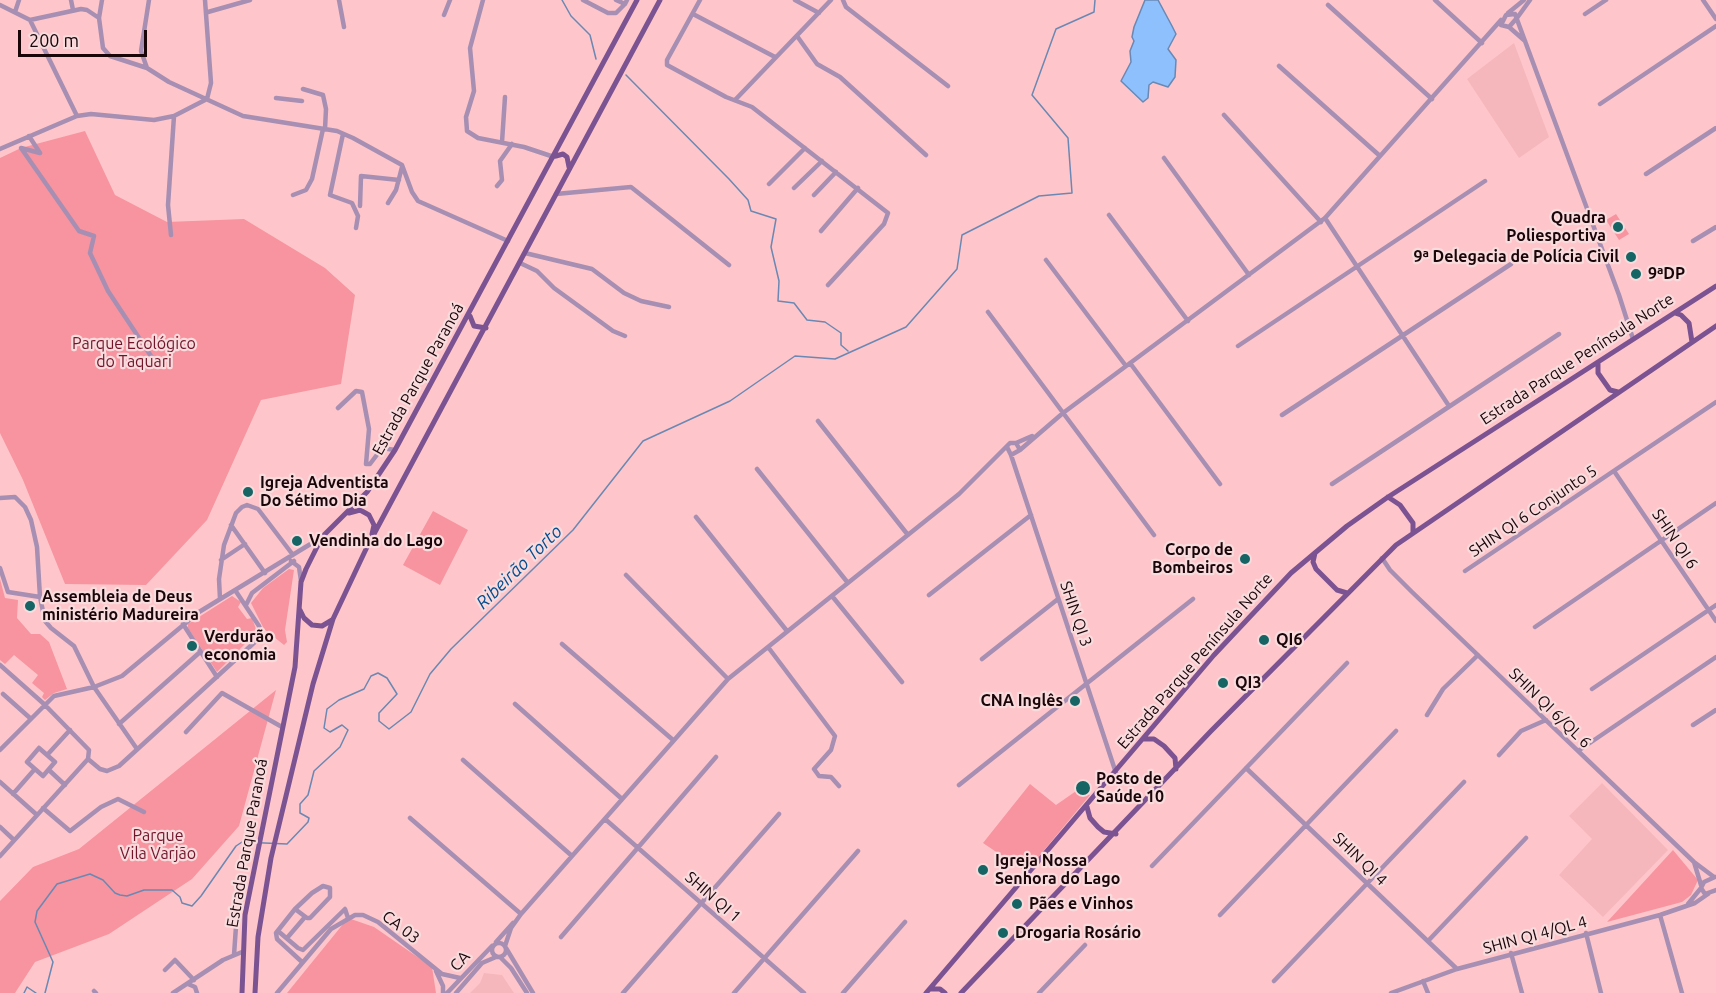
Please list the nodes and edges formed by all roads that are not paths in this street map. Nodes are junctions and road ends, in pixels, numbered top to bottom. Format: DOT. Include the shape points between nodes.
graph roads {
  1 [pos="19,0"];
  2 [pos="71,0"];
  3 [pos="102,0"];
  4 [pos="149,0"];
  5 [pos="205,0"];
  6 [pos="250,0"];
  7 [pos="339,0"];
  8 [pos="450,0"];
  9 [pos="483,0"];
  10 [pos="583,0"];
  11 [pos="616,0"];
  12 [pos="637,0"];
  13 [pos="660,0"];
  14 [pos="700,0"];
  15 [pos="795,0"];
  16 [pos="831,0"];
  17 [pos="843,0"];
  18 [pos="1435,0"];
  19 [pos="1524,0"];
  20 [pos="1530,0"];
  21 [pos="1606,0"];
  22 [pos="1703,0"];
  23 [pos="626,2"];
  24 [pos="0,5"];
  25 [pos="1328,5"];
  26 [pos="73,10"];
  27 [pos="15,12"];
  28 [pos="207,12"];
  29 [pos="819,13"];
  30 [pos="1508,13"];
  31 [pos="693,14"];
  32 [pos="1586,14"];
  33 [pos="444,15"];
  34 [pos="99,18"];
  35 [pos="1517,19"];
  36 [pos="1716,19"];
  37 [pos="30,20"];
  38 [pos="1502,20"];
  39 [pos="1716,26"];
  40 [pos="344,27"];
  41 [pos="1506,27"];
  42 [pos="797,36"];
  43 [pos="1486,38"];
  44 [pos="1525,40"];
  45 [pos="1482,43"];
  46 [pos="775,57"];
  47 [pos="1279,66"];
  48 [pos="147,68"];
  49 [pos="948,86"];
  50 [pos="303,89"];
  51 [pos="505,97"];
  52 [pos="276,98"];
  53 [pos="207,99"];
  54 [pos="1432,99"];
  55 [pos="735,100"];
  56 [pos="302,101"];
  57 [pos="1600,104"];
  58 [pos="1224,115"];
  59 [pos="77,116"];
  60 [pos="174,116"];
  61 [pos="1716,128"];
  62 [pos="324,129"];
  63 [pos="343,134"];
  64 [pos="29,136"];
  65 [pos="502,142"];
  66 [pos="512,144"];
  67 [pos="805,148"];
  68 [pos="0,149"];
  69 [pos="927,155"];
  70 [pos="1380,156"];
  71 [pos="554,157"];
  72 [pos="1164,158"];
  73 [pos="822,161"];
  74 [pos="402,165"];
  75 [pos="569,169"];
  76 [pos="836,172"];
  77 [pos="1646,174"];
  78 [pos="399,180"];
  79 [pos="1485,181"];
  80 [pos="769,184"];
  81 [pos="497,186"];
  82 [pos="794,188"];
  83 [pos="858,188"];
  84 [pos="556,194"];
  85 [pos="293,195"];
  86 [pos="814,195"];
  87 [pos="388,203"];
  88 [pos="360,206"];
  89 [pos="1109,215"];
  90 [pos="1323,220"];
  91 [pos="1716,227"];
  92 [pos="356,228"];
  93 [pos="821,231"];
  94 [pos="171,236"];
  95 [pos="508,241"];
  96 [pos="1693,242"];
  97 [pos="525,253"];
  98 [pos="1046,260"];
  99 [pos="520,263"];
  100 [pos="1511,264"];
  101 [pos="729,265"];
  102 [pos="1357,267"];
  103 [pos="1249,275"];
  104 [pos="828,285"];
  105 [pos="1716,286"];
  106 [pos="669,307"];
  107 [pos="988,312"];
  108 [pos="1674,313"];
  109 [pos="469,314"];
  110 [pos="1188,321"];
  111 [pos="1716,326"];
  112 [pos="486,328"];
  113 [pos="1558,334"];
  114 [pos="625,336"];
  115 [pos="1404,336"];
  116 [pos="1636,337"];
  117 [pos="1692,342"];
  118 [pos="1238,346"];
  119 [pos="151,356"];
  120 [pos="1598,363"];
  121 [pos="1128,365"];
  122 [pos="1618,392"];
  123 [pos="1716,402"];
  124 [pos="1449,406"];
  125 [pos="338,408"];
  126 [pos="1063,413"];
  127 [pos="1282,415"];
  128 [pos="818,421"];
  129 [pos="1037,434"];
  130 [pos="1016,443"];
  131 [pos="1007,447"];
  132 [pos="395,450"];
  133 [pos="1019,451"];
  134 [pos="1011,454"];
  135 [pos="997,459"];
  136 [pos="757,469"];
  137 [pos="1614,471"];
  138 [pos="1019,477"];
  139 [pos="1220,484"];
  140 [pos="1332,484"];
  141 [pos="1388,497"];
  142 [pos="0,498"];
  143 [pos="1716,503"];
  144 [pos="1030,515"];
  145 [pos="696,517"];
  146 [pos="341,518"];
  147 [pos="231,525"];
  148 [pos="1413,532"];
  149 [pos="909,535"];
  150 [pos="1154,535"];
  151 [pos="322,537"];
  152 [pos="1661,539"];
  153 [pos="245,544"];
  154 [pos="367,547"];
  155 [pos="1316,551"];
  156 [pos="293,555"];
  157 [pos="1382,558"];
  158 [pos="221,560"];
  159 [pos="285,560"];
  160 [pos="294,561"];
  161 [pos="1376,564"];
  162 [pos="0,568"];
  163 [pos="1390,570"];
  164 [pos="1465,571"];
  165 [pos="265,573"];
  166 [pos="627,574"];
  167 [pos="301,582"];
  168 [pos="848,583"];
  169 [pos="235,590"];
  170 [pos="1347,593"];
  171 [pos="929,595"];
  172 [pos="832,596"];
  173 [pos="40,597"];
  174 [pos="220,598"];
  175 [pos="1058,599"];
  176 [pos="1194,599"];
  177 [pos="246,605"];
  178 [pos="299,605"];
  179 [pos="1716,605"];
  180 [pos="1708,610"];
  181 [pos="333,619"];
  182 [pos="1716,621"];
  183 [pos="183,624"];
  184 [pos="1535,627"];
  185 [pos="787,631"];
  186 [pos="562,644"];
  187 [pos="768,647"];
  188 [pos="199,653"];
  189 [pos="1478,655"];
  190 [pos="1716,657"];
  191 [pos="982,659"];
  192 [pos="1347,663"];
  193 [pos="0,666"];
  194 [pos="217,677"];
  195 [pos="728,679"];
  196 [pos="902,682"];
  197 [pos="1087,684"];
  198 [pos="94,687"];
  199 [pos="1592,689"];
  200 [pos="3,694"];
  201 [pos="44,704"];
  202 [pos="514,704"];
  203 [pos="1716,710"];
  204 [pos="1427,715"];
  205 [pos="30,718"];
  206 [pos="1546,720"];
  207 [pos="119,724"];
  208 [pos="1693,725"];
  209 [pos="282,727"];
  210 [pos="70,730"];
  211 [pos="1396,731"];
  212 [pos="186,732"];
  213 [pos="1144,740"];
  214 [pos="673,741"];
  215 [pos="137,749"];
  216 [pos="0,750"];
  217 [pos="1578,751"];
  218 [pos="48,754"];
  219 [pos="1499,754"];
  220 [pos="716,757"];
  221 [pos="88,759"];
  222 [pos="1112,759"];
  223 [pos="463,760"];
  224 [pos="1123,765"];
  225 [pos="1246,768"];
  226 [pos="1176,769"];
  227 [pos="34,770"];
  228 [pos="50,771"];
  229 [pos="1116,773"];
  230 [pos="0,782"];
  231 [pos="1464,782"];
  232 [pos="960,784"];
  233 [pos="65,785"];
  234 [pos="839,786"];
  235 [pos="13,794"];
  236 [pos="622,799"];
  237 [pos="1087,807"];
  238 [pos="43,808"];
  239 [pos="144,812"];
  240 [pos="779,814"];
  241 [pos="37,815"];
  242 [pos="410,818"];
  243 [pos="605,819"];
  244 [pos="1307,824"];
  245 [pos="0,827"];
  246 [pos="1116,834"];
  247 [pos="1526,838"];
  248 [pos="14,840"];
  249 [pos="638,847"];
  250 [pos="858,851"];
  251 [pos="0,856"];
  252 [pos="572,856"];
  253 [pos="1694,862"];
  254 [pos="1152,866"];
  255 [pos="1715,877"];
  256 [pos="1367,883"];
  257 [pos="1701,887"];
  258 [pos="1716,890"];
  259 [pos="1708,894"];
  260 [pos="701,903"];
  261 [pos="1686,906"];
  262 [pos="295,909"];
  263 [pos="237,912"];
  264 [pos="521,914"];
  265 [pos="1220,915"];
  266 [pos="1660,915"];
  267 [pos="305,917"];
  268 [pos="348,918"];
  269 [pos="515,922"];
  270 [pos="905,922"];
  271 [pos="278,931"];
  272 [pos="1586,933"];
  273 [pos="561,937"];
  274 [pos="287,938"];
  275 [pos="1428,941"];
  276 [pos="494,944"];
  277 [pos="1085,945"];
  278 [pos="506,947"];
  279 [pos="242,952"];
  280 [pos="1511,953"];
  281 [pos="234,955"];
  282 [pos="498,957"];
  283 [pos="764,958"];
  284 [pos="302,962"];
  285 [pos="434,969"];
  286 [pos="1457,969"];
  287 [pos="165,970"];
  288 [pos="460,978"];
  289 [pos="194,980"];
  290 [pos="1274,981"];
  291 [pos="1423,981"];
  292 [pos="188,984"];
  293 [pos="928,991"];
  294 [pos="256,992"];
  295 [pos="173,993"];
  296 [pos="197,993"];
  297 [pos="242,993"];
  298 [pos="277,993"];
  299 [pos="445,993"];
  300 [pos="456,993"];
  301 [pos="527,993"];
  302 [pos="534,993"];
  303 [pos="623,993"];
  304 [pos="734,993"];
  305 [pos="804,993"];
  306 [pos="843,993"];
  307 [pos="945,993"];
  308 [pos="961,993"];
  309 [pos="1039,993"];
  310 [pos="1391,993"];
  311 [pos="1428,993"];
  312 [pos="1522,993"];
  313 [pos="1601,993"];
  314 [pos="1682,993"];
  1 -- 27 [label="street"];
  2 -- 26 [label="street"];
  3 -- 34 [label="street"];
  4 -- 48 [label="street" via="141,51"];
  5 -- 28 [label="street"];
  6 -- 28 [label="street"];
  7 -- 40 [label="street"];
  8 -- 33 [label="street"];
  9 -- 65 [label="street" via="470,48 474,91 466,128 478,138"];
  10 -- 23 [label="street" via="609,13 616,13"];
  11 -- 23 [label="street"];
  12 -- 71 [label="main road, Estrada Parque Paranoá"];
  13 -- 75 [label="main road, Estrada Parque Paranoá"];
  14 -- 31 [label="street"];
  15 -- 29 [label="street"];
  16 -- 29 [label="street"];
  17 -- 49 [label="street" via="846,7"];
  18 -- 45 [label="street"];
  19 -- 30 [label="street"];
  20 -- 35 [label="street"];
  21 -- 32 [label="street"];
  22 -- 36 [label="street"];
  24 -- 27 [label="street"];
  25 -- 54 [label="street"];
  26 -- 34 [label="street" via="84,9"];
  26 -- 37 [label="street"];
  27 -- 37 [label="street"];
  28 -- 53 [label="street" via="211,83"];
  29 -- 42 [label="street"];
  30 -- 35 [label="street" via="1513,12"];
  30 -- 38 [label="street"];
  31 -- 46 [label="street"];
  31 -- 55 [label="street" via="666,63"];
  34 -- 48 [label="street" via="106,53"];
  35 -- 41 [label="street"];
  35 -- 44 [label="street"];
  37 -- 59 [label="street"];
  38 -- 41 [label="street"];
  38 -- 43 [label="street"];
  39 -- 57 [label="street"];
  41 -- 43 [label="street"];
  41 -- 44 [label="street"];
  42 -- 46 [label="street"];
  42 -- 69 [label="street" via="817,64 840,77"];
  43 -- 45 [label="street"];
  44 -- 116 [label="street"];
  45 -- 54 [label="street"];
  46 -- 55 [label="street"];
  47 -- 70 [label="street"];
  48 -- 53 [label="street"];
  50 -- 62 [label="street" via="323,95"];
  51 -- 65 [label="street"];
  52 -- 56 [label="street"];
  53 -- 60 [label="street"];
  53 -- 62 [label="street" via="250,119"];
  54 -- 70 [label="street"];
  55 -- 67 [label="street" via="752,107"];
  58 -- 90 [label="street"];
  59 -- 60 [label="street" via="91,114 142,121"];
  59 -- 64 [label="street"];
  60 -- 94 [label="street" via="168,205"];
  61 -- 77 [label="street"];
  62 -- 63 [label="street"];
  62 -- 85 [label="street" via="312,178 306,190"];
  63 -- 74 [label="street"];
  63 -- 92 [label="street" via="330,195 352,203 358,216"];
  64 -- 68 [label="street"];
  64 -- 119 [label="street" via="40,153 21,148 76,227 94,236 90,253"];
  65 -- 66 [label="street"];
  66 -- 71 [label="street"];
  66 -- 81 [label="street" via="500,161 502,180"];
  67 -- 73 [label="street"];
  67 -- 80 [label="street"];
  70 -- 90 [label="street"];
  71 -- 75 [label="main road" via="567,157"];
  71 -- 95 [label="main road, Estrada Parque Paranoá"];
  72 -- 103 [label="street"];
  73 -- 76 [label="street"];
  73 -- 82 [label="street"];
  74 -- 78 [label="street"];
  74 -- 95 [label="street" via="418,201"];
  75 -- 84 [label="main road, Estrada Parque Paranoá"];
  76 -- 83 [label="street"];
  76 -- 86 [label="street"];
  78 -- 87 [label="street"];
  78 -- 88 [label="street" via="361,176"];
  79 -- 102 [label="street"];
  83 -- 93 [label="street"];
  83 -- 104 [label="street" via="888,213 888,220"];
  84 -- 97 [label="main road, Estrada Parque Paranoá"];
  84 -- 101 [label="street" via="632,187"];
  89 -- 110 [label="street"];
  90 -- 102 [label="street"];
  90 -- 103 [label="street"];
  91 -- 96 [label="street"];
  95 -- 109 [label="main road, Estrada Parque Paranoá"];
  97 -- 99 [label="main road, Estrada Parque Paranoá"];
  97 -- 106 [label="street" via="592,269 624,293"];
  98 -- 121 [label="street"];
  99 -- 112 [label="main road, Estrada Parque Paranoá"];
  99 -- 114 [label="street" via="537,271 554,288"];
  100 -- 115 [label="street"];
  102 -- 115 [label="street"];
  102 -- 118 [label="street"];
  103 -- 110 [label="street"];
  105 -- 108 [label="main road, Estrada Parque Península Norte"];
  107 -- 126 [label="street"];
  108 -- 116 [label="main road, Estrada Parque Península Norte"];
  108 -- 117 [label="main road" via="1689,323"];
  109 -- 112 [label="main road" via="472,324"];
  109 -- 132 [label="main road, Estrada Parque Paranoá"];
  110 -- 121 [label="street"];
  111 -- 117 [label="main road"];
  112 -- 154 [label="main road, Estrada Parque Paranoá"];
  113 -- 124 [label="street"];
  115 -- 124 [label="street"];
  115 -- 127 [label="street"];
  116 -- 120 [label="main road, Estrada Parque Península Norte"];
  117 -- 122 [label="main road"];
  120 -- 122 [label="main road" via="1598,373 1610,390"];
  120 -- 141 [label="main road, Estrada Parque Península Norte"];
  121 -- 126 [label="street"];
  121 -- 139 [label="street"];
  122 -- 148 [label="main road"];
  123 -- 137 [label="street, SHIN QI 6 Conjunto 5"];
  124 -- 140 [label="street"];
  125 -- 132 [label="street" via="358,390 362,392 369,420 366,464 382,448"];
  126 -- 129 [label="street"];
  126 -- 150 [label="street"];
  128 -- 149 [label="street"];
  129 -- 130 [label="street"];
  129 -- 133 [label="street"];
  130 -- 131 [label="street"];
  130 -- 133 [label="street"];
  131 -- 134 [label="street, SHIN QI 3"];
  131 -- 135 [label="street"];
  132 -- 146 [label="main road, Estrada Parque Paranoá" via="367,492"];
  133 -- 134 [label="street"];
  133 -- 138 [label="street, SHIN QI 3"];
  134 -- 135 [label="street"];
  134 -- 138 [label="street, SHIN QI 3"];
  135 -- 149 [label="street"];
  136 -- 168 [label="street"];
  137 -- 152 [label="street, SHIN QI 6"];
  137 -- 164 [label="street, SHIN QI 6 Conjunto 5"];
  138 -- 144 [label="street, SHIN QI 3"];
  141 -- 148 [label="main road" via="1400,505 1413,523"];
  141 -- 155 [label="main road, Estrada Parque Península Norte"];
  142 -- 173 [label="street" via="15,498 31,520"];
  143 -- 152 [label="street"];
  144 -- 171 [label="street"];
  144 -- 175 [label="street, SHIN QI 3"];
  145 -- 185 [label="street"];
  146 -- 151 [label="main road, Estrada Parque Paranoá"];
  146 -- 154 [label="main road" via="356,511 369,515 374,525"];
  147 -- 153 [label="street"];
  147 -- 156 [label="street" via="240,508 255,507"];
  147 -- 158 [label="street"];
  148 -- 157 [label="main road"];
  149 -- 168 [label="street"];
  151 -- 156 [label="street"];
  151 -- 167 [label="main road, Estrada Parque Paranoá"];
  152 -- 180 [label="street, SHIN QI 6"];
  152 -- 184 [label="street"];
  153 -- 158 [label="street"];
  153 -- 165 [label="street"];
  154 -- 181 [label="main road, Estrada Parque Paranoá"];
  155 -- 170 [label="main road" via="1316,569 1336,590"];
  155 -- 213 [label="main road, Estrada Parque Península Norte" via="1269,594"];
  156 -- 159 [label="street"];
  157 -- 161 [label="main road"];
  157 -- 163 [label="street, SHIN QI 6/QL 6"];
  158 -- 174 [label="street"];
  159 -- 160 [label="street"];
  159 -- 165 [label="street"];
  160 -- 167 [label="street" via="301,571"];
  160 -- 177 [label="street" via="252,592"];
  161 -- 163 [label="street, SHIN QI 6/QL 6"];
  161 -- 170 [label="main road"];
  162 -- 173 [label="street" via="8,592"];
  163 -- 189 [label="street, SHIN QI 6/QL 6"];
  165 -- 169 [label="street"];
  166 -- 195 [label="street"];
  167 -- 178 [label="main road, Estrada Parque Paranoá"];
  168 -- 172 [label="street"];
  169 -- 174 [label="street"];
  169 -- 177 [label="street"];
  170 -- 226 [label="main road"];
  172 -- 185 [label="street"];
  172 -- 196 [label="street"];
  173 -- 198 [label="street" via="45,621 74,646"];
  174 -- 183 [label="street"];
  175 -- 191 [label="street"];
  175 -- 197 [label="street, SHIN QI 3"];
  176 -- 197 [label="street"];
  177 -- 194 [label="street" via="260,635"];
  178 -- 181 [label="main road" via="312,625"];
  178 -- 209 [label="main road, Estrada Parque Paranoá" via="295,667"];
  179 -- 180 [label="street"];
  180 -- 182 [label="street, SHIN QI 6"];
  180 -- 199 [label="street"];
  181 -- 294 [label="main road, Estrada Parque Paranoá" via="276,833 258,937"];
  183 -- 188 [label="street"];
  183 -- 198 [label="street" via="136,666"];
  185 -- 187 [label="street"];
  186 -- 214 [label="street"];
  187 -- 195 [label="street"];
  187 -- 234 [label="street" via="835,736 831,750 814,770 817,775 831,777"];
  188 -- 194 [label="street"];
  188 -- 207 [label="street"];
  189 -- 204 [label="street" via="1443,689"];
  189 -- 206 [label="street, SHIN QI 6/QL 6"];
  190 -- 217 [label="street"];
  192 -- 225 [label="street"];
  193 -- 201 [label="street"];
  194 -- 215 [label="street"];
  195 -- 214 [label="street"];
  197 -- 222 [label="street, SHIN QI 3"];
  197 -- 232 [label="street"];
  198 -- 201 [label="street" via="58,694"];
  198 -- 207 [label="street"];
  200 -- 205 [label="street"];
  201 -- 205 [label="street"];
  201 -- 210 [label="street"];
  202 -- 236 [label="street"];
  203 -- 208 [label="street"];
  205 -- 216 [label="street"];
  206 -- 217 [label="street, SHIN QI 6/QL 6"];
  206 -- 219 [label="street" via="1521,731"];
  207 -- 215 [label="street"];
  209 -- 212 [label="street" via="222,693"];
  209 -- 279 [label="main road, Estrada Parque Paranoá" via="245,915"];
  210 -- 218 [label="street"];
  210 -- 221 [label="street" via="88,748"];
  211 -- 244 [label="street"];
  213 -- 224 [label="main road, Estrada Parque Península Norte"];
  213 -- 226 [label="main road" via="1154,739 1164,746 1175,758"];
  214 -- 236 [label="street"];
  215 -- 221 [label="street" via="119,766 107,771"];
  217 -- 253 [label="street, SHIN QI 6/QL 6"];
  218 -- 227 [label="street" via="39,748 27,760"];
  218 -- 228 [label="street" via="55,762"];
  220 -- 249 [label="street"];
  221 -- 233 [label="street"];
  222 -- 224 [label="street"];
  222 -- 229 [label="street, SHIN QI 3"];
  223 -- 252 [label="street"];
  224 -- 229 [label="main road, Estrada Parque Península Norte"];
  225 -- 244 [label="street, SHIN QI 4"];
  225 -- 254 [label="street"];
  226 -- 246 [label="main road"];
  227 -- 228 [label="street" via="42,776"];
  227 -- 235 [label="street"];
  228 -- 233 [label="street"];
  229 -- 237 [label="main road, Estrada Parque Península Norte"];
  230 -- 235 [label="street"];
  231 -- 256 [label="street"];
  233 -- 238 [label="street"];
  235 -- 241 [label="street"];
  236 -- 243 [label="street"];
  237 -- 246 [label="main road" via="1098,827"];
  237 -- 293 [label="main road, Estrada Parque Península Norte"];
  238 -- 239 [label="street" via="70,831 118,799"];
  238 -- 241 [label="street"];
  240 -- 260 [label="street"];
  241 -- 248 [label="street"];
  242 -- 264 [label="street"];
  243 -- 249 [label="street, SHIN QI 1"];
  243 -- 252 [label="street"];
  244 -- 256 [label="street, SHIN QI 4"];
  244 -- 265 [label="street"];
  245 -- 248 [label="street"];
  246 -- 308 [label="main road"];
  247 -- 275 [label="street"];
  248 -- 251 [label="street"];
  249 -- 260 [label="street, SHIN QI 1"];
  249 -- 273 [label="street"];
  250 -- 283 [label="street"];
  252 -- 264 [label="street"];
  253 -- 255 [label="street, SHIN QI 6/QL 6"];
  253 -- 257 [label="street"];
  255 -- 257 [label="street"];
  256 -- 275 [label="street, SHIN QI 4"];
  256 -- 290 [label="street"];
  257 -- 259 [label="street" via="1703,894"];
  257 -- 261 [label="street"];
  258 -- 259 [label="street, SHIN QI 4/QL 4"];
  259 -- 261 [label="street, SHIN QI 4/QL 4"];
  260 -- 283 [label="street, SHIN QI 1"];
  260 -- 303 [label="street"];
  261 -- 266 [label="street, SHIN QI 4/QL 4"];
  262 -- 267 [label="street"];
  262 -- 267 [label="street" via="320,887 330,888 330,897 310,918"];
  262 -- 271 [label="street"];
  263 -- 281 [label="street"];
  264 -- 269 [label="street"];
  266 -- 272 [label="street, SHIN QI 4/QL 4"];
  266 -- 314 [label="street"];
  267 -- 274 [label="street"];
  268 -- 274 [label="street, CA 03" via="345,909 303,950"];
  268 -- 284 [label="street" via="331,929"];
  268 -- 285 [label="street, CA 03" via="363,915 372,919"];
  269 -- 276 [label="street, CA"];
  269 -- 278 [label="street"];
  270 -- 306 [label="street"];
  271 -- 274 [label="street, CA 03"];
  271 -- 284 [label="street" via="277,939"];
  272 -- 280 [label="street, SHIN QI 4/QL 4"];
  272 -- 313 [label="street"];
  275 -- 286 [label="street, SHIN QI 4"];
  276 -- 278 [label="street"];
  276 -- 282 [label="street" via="492,952"];
  276 -- 288 [label="street, CA"];
  277 -- 309 [label="street"];
  278 -- 282 [label="street" via="505,954"];
  278 -- 302 [label="street"];
  279 -- 281 [label="street"];
  279 -- 297 [label="main road, Estrada Parque Paranoá"];
  280 -- 286 [label="street, SHIN QI 4/QL 4"];
  280 -- 312 [label="street"];
  281 -- 289 [label="street"];
  282 -- 300 [label="street, CA" via="482,963"];
  282 -- 301 [label="street" via="511,968"];
  283 -- 304 [label="street"];
  283 -- 305 [label="street, SHIN QI 1"];
  284 -- 298 [label="street"];
  285 -- 288 [label="street, CA 03"];
  285 -- 299 [label="street"];
  286 -- 291 [label="street, SHIN QI 4/QL 4"];
  287 -- 289 [label="street" via="175,960"];
  288 -- 299 [label="street, CA"];
  289 -- 292 [label="street"];
  291 -- 310 [label="street, SHIN QI 4/QL 4"];
  291 -- 311 [label="street"];
  292 -- 295 [label="street"];
  292 -- 296 [label="street"];
  293 -- 307 [label="main road" via="940,989"];
}
